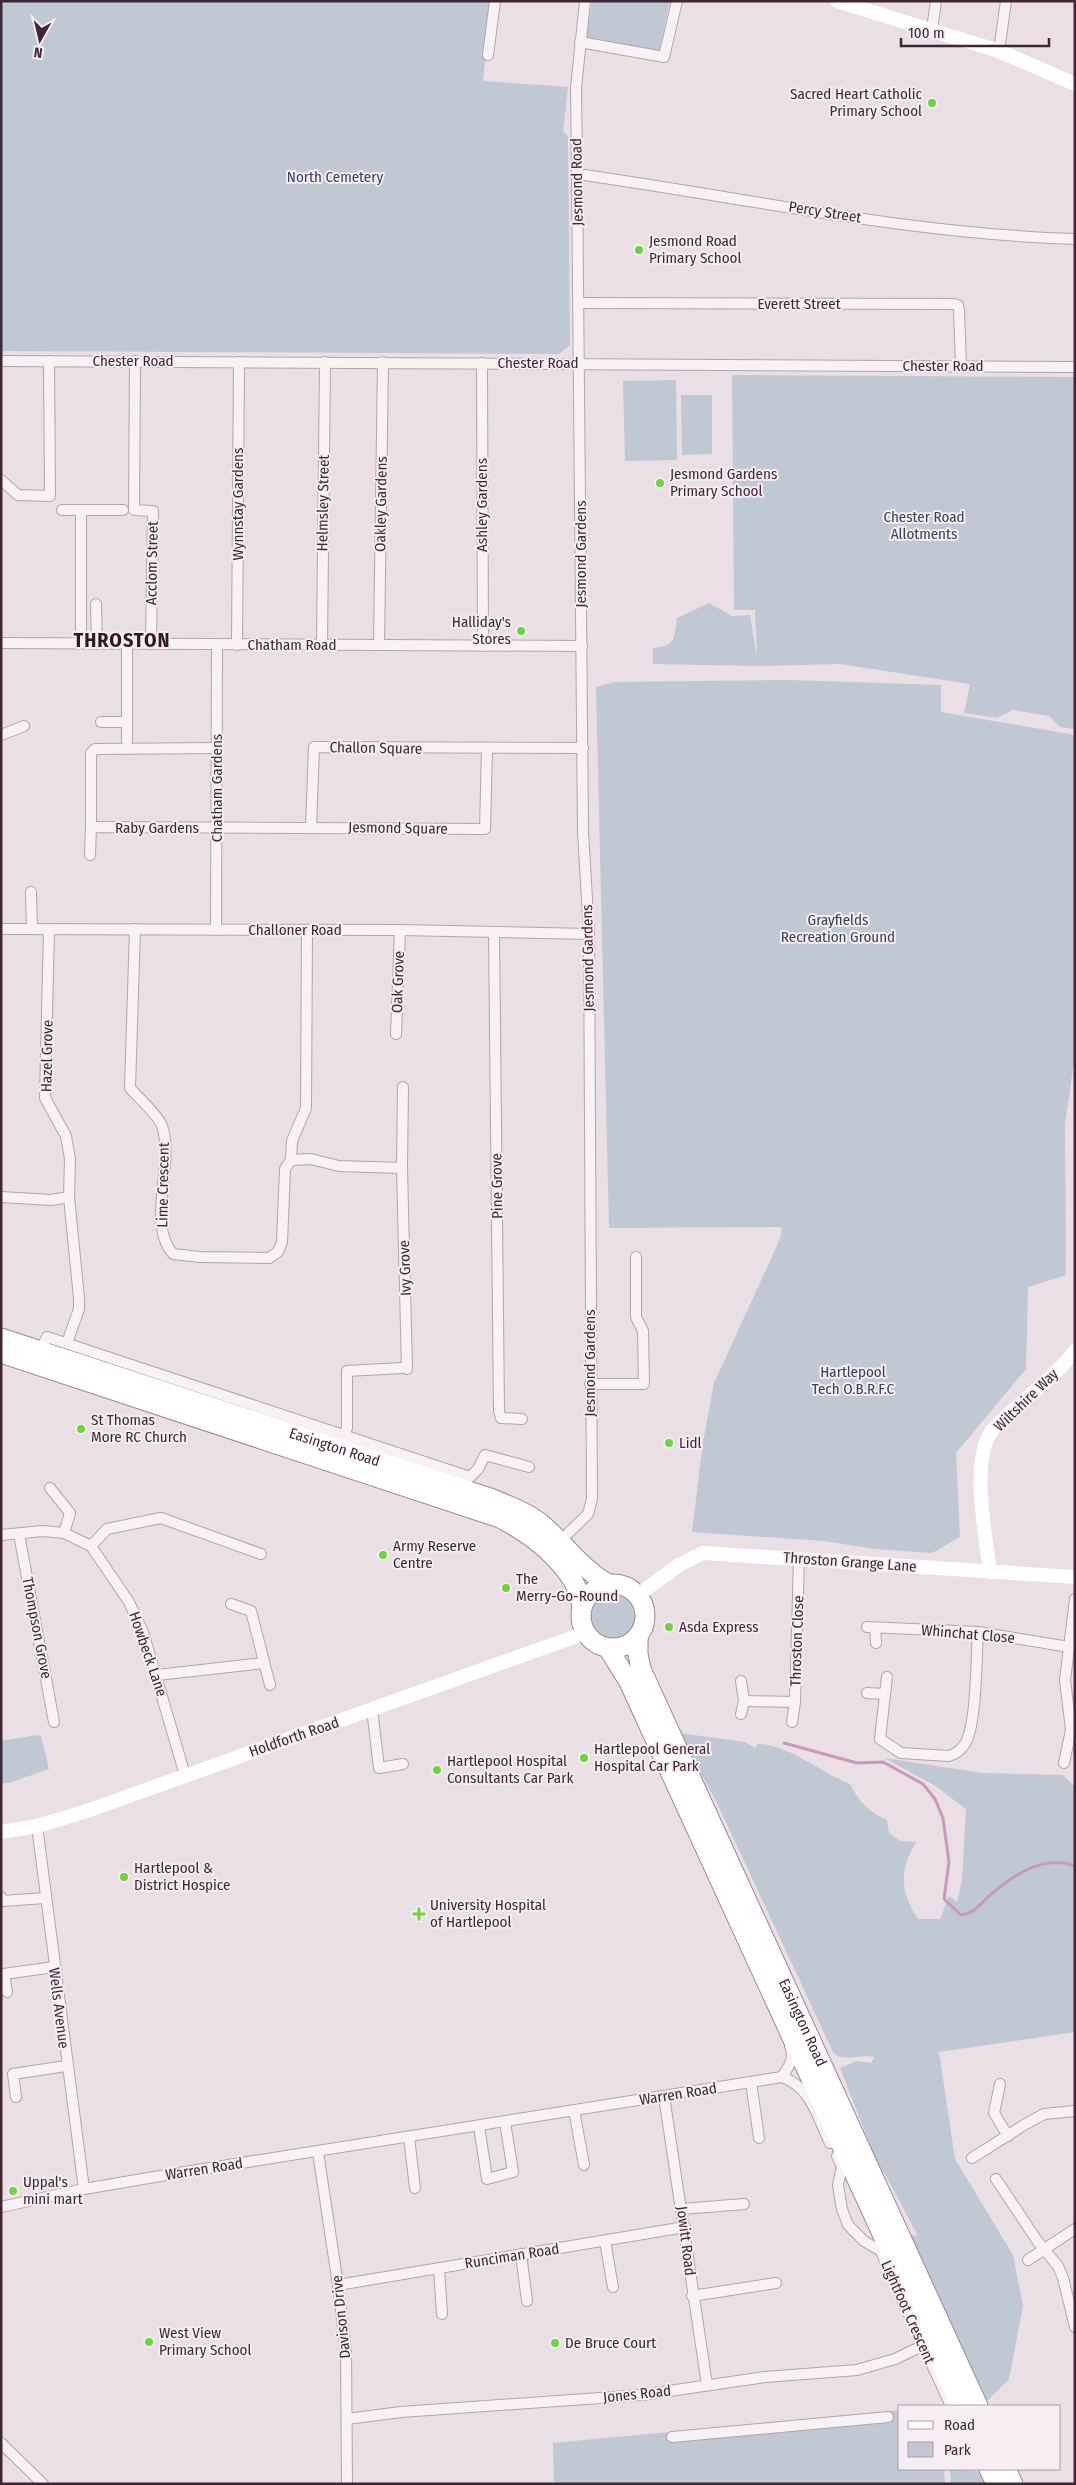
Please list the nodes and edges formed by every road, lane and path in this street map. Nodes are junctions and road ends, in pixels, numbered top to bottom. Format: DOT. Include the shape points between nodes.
graph roads {
  1 [pos="495,1"];
  2 [pos="585,1"];
  3 [pos="677,1"];
  4 [pos="837,1"];
  5 [pos="936,1"];
  6 [pos="1006,1"];
  7 [pos="932,29"];
  8 [pos="580,42"];
  9 [pos="999,51"];
  10 [pos="488,55"];
  11 [pos="1075,84"];
  12 [pos="577,174"];
  13 [pos="1075,239"];
  14 [pos="579,303"];
  15 [pos="1,361"];
  16 [pos="50,361"];
  17 [pos="135,361"];
  18 [pos="239,362"];
  19 [pos="325,362"];
  20 [pos="382,362"];
  21 [pos="482,363"];
  22 [pos="580,364"];
  23 [pos="961,366"];
  24 [pos="1075,367"];
  25 [pos="1,480"];
  26 [pos="62,510"];
  27 [pos="81,510"];
  28 [pos="123,510"];
  29 [pos="96,604"];
  30 [pos="1,643"];
  31 [pos="81,643"];
  32 [pos="97,644"];
  33 [pos="127,644"];
  34 [pos="151,644"];
  35 [pos="217,645"];
  36 [pos="237,645"];
  37 [pos="322,645"];
  38 [pos="379,645"];
  39 [pos="483,646"];
  40 [pos="582,646"];
  41 [pos="101,722"];
  42 [pos="126,722"];
  43 [pos="24,726"];
  44 [pos="1,735"];
  45 [pos="127,741"];
  46 [pos="218,748"];
  47 [pos="583,748"];
  48 [pos="487,749"];
  49 [pos="91,827"];
  50 [pos="312,827"];
  51 [pos="217,829"];
  52 [pos="90,855"];
  53 [pos="31,892"];
  54 [pos="1,929"];
  55 [pos="32,929"];
  56 [pos="49,929"];
  57 [pos="135,929"];
  58 [pos="216,930"];
  59 [pos="307,930"];
  60 [pos="400,930"];
  61 [pos="494,932"];
  62 [pos="589,934"];
  63 [pos="396,1034"];
  64 [pos="403,1088"];
  65 [pos="291,1160"];
  66 [pos="402,1168"];
  67 [pos="1,1197"];
  68 [pos="69,1197"];
  69 [pos="636,1257"];
  70 [pos="1,1338"];
  71 [pos="67,1343"];
  72 [pos="1075,1351"];
  73 [pos="1,1353"];
  74 [pos="38,1357"];
  75 [pos="590,1384"];
  76 [pos="522,1418"];
  77 [pos="344,1436"];
  78 [pos="529,1467"];
  79 [pos="50,1488"];
  80 [pos="460,1489"];
  81 [pos="64,1533"];
  82 [pos="19,1534"];
  83 [pos="1,1535"];
  84 [pos="560,1541"];
  85 [pos="91,1546"];
  86 [pos="261,1554"];
  87 [pos="799,1559"];
  88 [pos="990,1572"];
  89 [pos="1075,1577"];
  90 [pos="608,1584"];
  91 [pos="638,1596"];
  92 [pos="1075,1599"];
  93 [pos="231,1604"];
  94 [pos="582,1605"];
  95 [pos="978,1632"];
  96 [pos="585,1633"];
  97 [pos="638,1636"];
  98 [pos="876,1643"];
  99 [pos="1069,1647"];
  100 [pos="608,1648"];
  101 [pos="264,1663"];
  102 [pos="157,1675"];
  103 [pos="887,1677"];
  104 [pos="741,1681"];
  105 [pos="270,1686"];
  106 [pos="867,1693"];
  107 [pos="885,1694"];
  108 [pos="744,1701"];
  109 [pos="795,1702"];
  110 [pos="372,1709"];
  111 [pos="741,1714"];
  112 [pos="54,1722"];
  113 [pos="792,1722"];
  114 [pos="1073,1730"];
  115 [pos="1064,1763"];
  116 [pos="403,1764"];
  117 [pos="185,1775"];
  118 [pos="37,1826"];
  119 [pos="1,1832"];
  120 [pos="1,1897"];
  121 [pos="45,1898"];
  122 [pos="54,1967"];
  123 [pos="7,1992"];
  124 [pos="785,2018"];
  125 [pos="66,2066"];
  126 [pos="782,2077"];
  127 [pos="751,2082"];
  128 [pos="1000,2084"];
  129 [pos="664,2096"];
  130 [pos="16,2097"];
  131 [pos="574,2110"];
  132 [pos="1075,2111"];
  133 [pos="505,2122"];
  134 [pos="479,2126"];
  135 [pos="1008,2136"];
  136 [pos="409,2137"];
  137 [pos="759,2138"];
  138 [pos="318,2152"];
  139 [pos="972,2158"];
  140 [pos="584,2165"];
  141 [pos="996,2179"];
  142 [pos="415,2188"];
  143 [pos="84,2189"];
  144 [pos="744,2204"];
  145 [pos="1,2207"];
  146 [pos="682,2209"];
  147 [pos="685,2227"];
  148 [pos="1075,2229"];
  149 [pos="606,2241"];
  150 [pos="1044,2248"];
  151 [pos="521,2254"];
  152 [pos="1028,2260"];
  153 [pos="439,2268"];
  154 [pos="776,2283"];
  155 [pos="338,2285"];
  156 [pos="613,2287"];
  157 [pos="692,2296"];
  158 [pos="527,2301"];
  159 [pos="442,2314"];
  160 [pos="1075,2327"];
  161 [pos="922,2346"];
  162 [pos="707,2385"];
  163 [pos="951,2405"];
  164 [pos="961,2405"];
  165 [pos="978,2405"];
  166 [pos="347,2418"];
  167 [pos="888,2418"];
  168 [pos="672,2438"];
  169 [pos="1,2443"];
  170 [pos="989,2470"];
  171 [pos="1006,2470"];
  172 [pos="43,2484"];
  173 [pos="347,2484"];
  174 [pos="996,2484"];
  175 [pos="1013,2484"];
  1 -- 10 [label="street"];
  2 -- 8 [label="street, Jesmond Road"];
  3 -- 8 [label="street" via="664,57"];
  4 -- 7 [label="street"];
  5 -- 7 [label="street"];
  6 -- 9 [label="street"];
  7 -- 9 [label="street"];
  8 -- 12 [label="street, Jesmond Road" via="576,88"];
  9 -- 11 [label="street"];
  12 -- 13 [label="street, Percy Street" via="900,223"];
  12 -- 14 [label="street, Jesmond Road"];
  14 -- 22 [label="street, Jesmond Road"];
  14 -- 23 [label="street, Everett Street" via="954,304 959,310"];
  15 -- 16 [label="street, Chester Road"];
  16 -- 17 [label="street, Chester Road"];
  16 -- 25 [label="street" via="50,496 18,496"];
  17 -- 18 [label="street, Chester Road"];
  17 -- 34 [label="street, Acclom Street" via="134,510 154,511"];
  18 -- 19 [label="street, Chester Road"];
  18 -- 36 [label="street, Wynnstay Gardens"];
  19 -- 20 [label="street, Chester Road"];
  19 -- 37 [label="street, Helmsley Street"];
  20 -- 21 [label="street, Chester Road"];
  20 -- 38 [label="street, Oakley Gardens"];
  21 -- 22 [label="street, Chester Road"];
  21 -- 39 [label="street, Ashley Gardens"];
  22 -- 23 [label="street, Chester Road"];
  22 -- 40 [label="street, Jesmond Gardens"];
  23 -- 24 [label="street, Chester Road"];
  26 -- 27 [label="street"];
  27 -- 28 [label="street"];
  27 -- 31 [label="street"];
  29 -- 32 [label="street"];
  30 -- 31 [label="street, Chatham Road"];
  31 -- 32 [label="street, Chatham Road"];
  32 -- 33 [label="street, Chatham Road"];
  33 -- 34 [label="street, Chatham Road"];
  33 -- 42 [label="street"];
  34 -- 35 [label="street, Chatham Road"];
  35 -- 36 [label="street, Chatham Road"];
  35 -- 46 [label="street, Chatham Gardens"];
  36 -- 37 [label="street, Chatham Road"];
  37 -- 38 [label="street, Chatham Road"];
  38 -- 39 [label="street, Chatham Road"];
  39 -- 40 [label="street, Chatham Road"];
  40 -- 47 [label="street, Jesmond Gardens"];
  41 -- 42 [label="street"];
  42 -- 45 [label="street"];
  43 -- 44 [label="street"];
  46 -- 49 [label="street" via="94,749 91,753"];
  46 -- 51 [label="street, Chatham Gardens"];
  47 -- 48 [label="street, Challon Square"];
  47 -- 62 [label="street, Jesmond Gardens"];
  48 -- 50 [label="street, Challon Square" via="314,747"];
  48 -- 50 [label="street, Jesmond Square" via="485,829"];
  49 -- 51 [label="street, Raby Gardens"];
  49 -- 52 [label="street"];
  50 -- 51 [label="street, Raby Gardens"];
  51 -- 58 [label="street, Chatham Gardens"];
  53 -- 55 [label="street"];
  54 -- 55 [label="street, Challoner Road"];
  55 -- 56 [label="street, Challoner Road"];
  56 -- 57 [label="street, Challoner Road"];
  56 -- 68 [label="street, Hazel Grove" via="45,1098 66,1136 70,1159"];
  57 -- 58 [label="street, Challoner Road"];
  57 -- 65 [label="street, Lime Crescent" via="130,1088 162,1125 166,1154 162,1198 165,1246 173,1254 182,1255 269,1258 278,1252 282,1242 285,1169"];
  58 -- 59 [label="street, Challoner Road"];
  59 -- 60 [label="street, Challoner Road"];
  59 -- 65 [label="street, Lime Crescent" via="306,1108 292,1141"];
  60 -- 61 [label="street, Challoner Road"];
  60 -- 63 [label="street, Oak Grove"];
  61 -- 62 [label="street, Challoner Road"];
  61 -- 76 [label="street, Pine Grove" via="499,1405 501,1418"];
  62 -- 75 [label="street, Jesmond Gardens"];
  64 -- 66 [label="street, Ivy Grove"];
  65 -- 66 [label="street" via="339,1166"];
  66 -- 77 [label="street, Ivy Grove" via="404,1368 342,1371 347,1428"];
  67 -- 68 [label="street" via="51,1200"];
  68 -- 71 [label="street, Hazel Grove" via="80,1308"];
  69 -- 75 [label="street" via="636,1318 644,1332 644,1384"];
  70 -- 74 [label="highway, Easington Road"];
  71 -- 74 [label="street, Easington Road" via="47,1336"];
  71 -- 77 [label="street, Easington Road"];
  72 -- 88 [label="street, Wiltshire Way" via="994,1428 983,1448 979,1475"];
  73 -- 74 [label="highway, Easington Road"];
  74 -- 80 [label="highway, Easington Road" via="363,1465"];
  75 -- 84 [label="street, Jesmond Gardens" via="592,1499 588,1514"];
  77 -- 80 [label="street, Easington Road"];
  78 -- 80 [label="street" via="485,1455 478,1470"];
  79 -- 81 [label="street" via="70,1514"];
  80 -- 84 [label="highway, Easington Road" via="522,1512"];
  80 -- 94 [label="highway, Easington Road" via="543,1547 573,1580"];
  81 -- 82 [label="street, Howbeck Lane"];
  81 -- 85 [label="street, Howbeck Lane"];
  82 -- 83 [label="street, Howbeck Lane"];
  82 -- 112 [label="street, Thompson Grove"];
  84 -- 90 [label="highway, Easington Road" via="590,1573"];
  85 -- 86 [label="street" via="107,1528 161,1518"];
  85 -- 102 [label="street, Howbeck Lane" via="130,1602"];
  87 -- 88 [label="street, Throston Grange Lane"];
  87 -- 91 [label="street, Throston Grange Lane" via="704,1553 679,1565"];
  87 -- 109 [label="street, Throston Close"];
  88 -- 89 [label="street, Throston Grange Lane"];
  90 -- 91 [label="highway, Easington Road" via="619,1584"];
  90 -- 94 [label="highway" via="588,1595"];
  91 -- 97 [label="highway, Easington Road" via="645,1612"];
  92 -- 99 [label="street"];
  93 -- 101 [label="street" via="252,1611"];
  94 -- 96 [label="highway, Easington Road" via="581,1624"];
  95 -- 98 [label="street, Whinchat Close" via="871,1628"];
  95 -- 99 [label="street, Whinchat Close"];
  95 -- 107 [label="street" via="969,1732 958,1752 949,1756 901,1753 880,1738"];
  96 -- 100 [label="highway, Easington Road" via="591,1640"];
  96 -- 110 [label="street, Holdforth Road"];
  97 -- 100 [label="highway" via="624,1646"];
  97 -- 165 [label="highway, Easington Road" via="641,1669"];
  99 -- 114 [label="street" via="1065,1680"];
  100 -- 124 [label="highway, Easington Road" via="629,1682"];
  101 -- 102 [label="street"];
  101 -- 105 [label="street"];
  102 -- 117 [label="street, Howbeck Lane"];
  103 -- 107 [label="street"];
  104 -- 108 [label="street"];
  106 -- 107 [label="street"];
  108 -- 109 [label="street, Throston Close"];
  108 -- 111 [label="street"];
  109 -- 113 [label="street"];
  110 -- 116 [label="street" via="379,1768"];
  110 -- 117 [label="street, Holdforth Road"];
  114 -- 115 [label="street"];
  117 -- 118 [label="street, Holdforth Road"];
  118 -- 119 [label="street, Holdforth Road"];
  118 -- 121 [label="street, Wells Avenue"];
  120 -- 121 [label="street" via="2,1901"];
  121 -- 122 [label="street, Wells Avenue"];
  122 -- 123 [label="street" via="4,1974"];
  122 -- 125 [label="street, Wells Avenue"];
  124 -- 126 [label="street" via="793,2053 791,2064"];
  124 -- 164 [label="highway, Easington Road"];
  125 -- 130 [label="street" via="13,2074"];
  125 -- 143 [label="street, Wells Avenue"];
  126 -- 127 [label="street, Warren Road"];
  126 -- 161 [label="street, Lightfoot Crescent" via="795,2081 805,2090 842,2167 838,2185 848,2226 881,2251"];
  127 -- 129 [label="street, Warren Road"];
  127 -- 137 [label="street"];
  128 -- 135 [label="street" via="994,2113"];
  129 -- 131 [label="street, Warren Road"];
  129 -- 146 [label="street, Jowitt Road"];
  131 -- 133 [label="street, Warren Road"];
  131 -- 140 [label="street"];
  132 -- 135 [label="street" via="1044,2114"];
  133 -- 134 [label="street, Warren Road"];
  133 -- 134 [label="street" via="513,2172 487,2179"];
  134 -- 136 [label="street, Warren Road"];
  135 -- 139 [label="street"];
  136 -- 138 [label="street, Warren Road"];
  136 -- 142 [label="street"];
  138 -- 143 [label="street, Warren Road"];
  138 -- 155 [label="street, Davison Drive"];
  141 -- 150 [label="street"];
  143 -- 145 [label="street, Warren Road"];
  144 -- 146 [label="street"];
  146 -- 147 [label="street, Jowitt Road"];
  147 -- 149 [label="street, Runciman Road"];
  147 -- 157 [label="street, Jowitt Road"];
  148 -- 150 [label="street"];
  149 -- 151 [label="street, Runciman Road"];
  149 -- 156 [label="street"];
  150 -- 152 [label="street"];
  150 -- 160 [label="street" via="1063,2278"];
  151 -- 153 [label="street, Runciman Road"];
  151 -- 158 [label="street"];
  153 -- 155 [label="street, Runciman Road"];
  153 -- 159 [label="street"];
  154 -- 157 [label="street"];
  155 -- 166 [label="street, Davison Drive" via="346,2352"];
  157 -- 162 [label="street, Jowitt Road"];
  161 -- 162 [label="street, Jones Road" via="895,2359 857,2370"];
  161 -- 163 [label="street, Lightfoot Crescent"];
  162 -- 166 [label="street, Jones Road" via="642,2395"];
  166 -- 173 [label="street, Davison Drive"];
  167 -- 168 [label="street"];
  169 -- 172 [label="street"];
  170 -- 174 [label="highway"];
  171 -- 175 [label="highway"];
}
